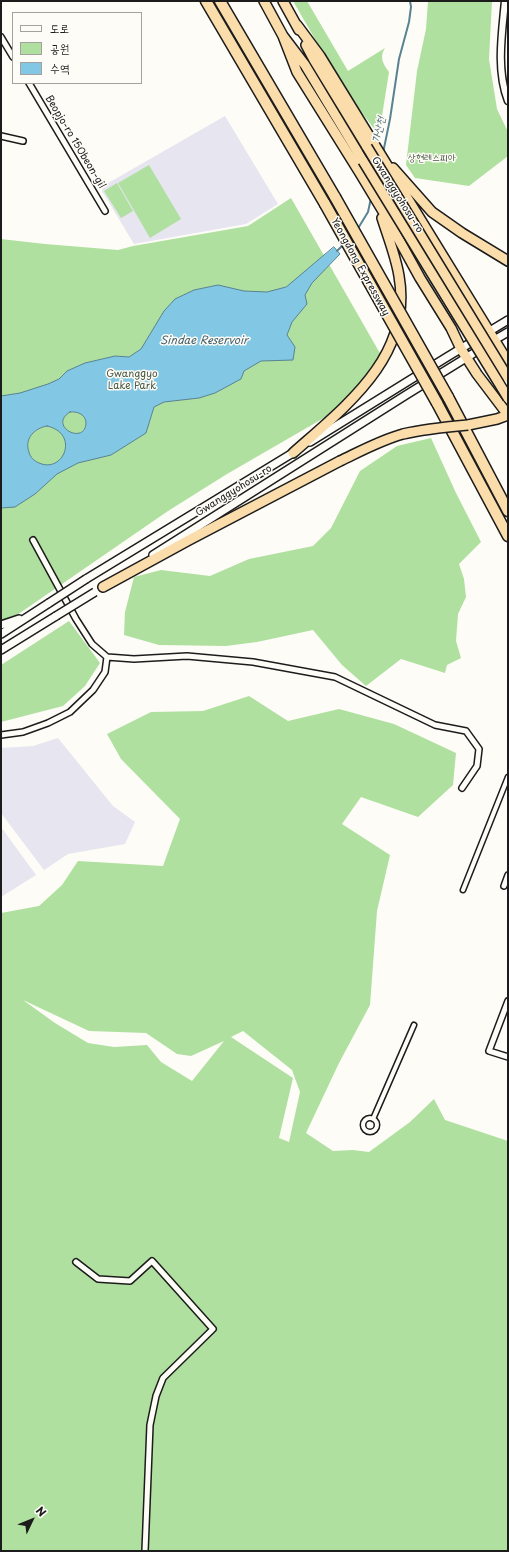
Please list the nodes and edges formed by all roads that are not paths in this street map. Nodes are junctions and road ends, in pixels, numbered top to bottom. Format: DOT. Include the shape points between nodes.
graph roads {
  1 [pos="206,1"];
  2 [pos="220,1"];
  3 [pos="264,1"];
  4 [pos="283,1"];
  5 [pos="505,1"];
  6 [pos="296,25"];
  7 [pos="283,36"];
  8 [pos="1,37"];
  9 [pos="12,55"];
  10 [pos="30,84"];
  11 [pos="508,101"];
  12 [pos="1,136"];
  13 [pos="23,141"];
  14 [pos="398,179"];
  15 [pos="105,211"];
  16 [pos="385,220"];
  17 [pos="508,261"];
  18 [pos="508,320"];
  19 [pos="490,331"];
  20 [pos="508,332"];
  21 [pos="495,340"];
  22 [pos="461,349"];
  23 [pos="467,358"];
  24 [pos="508,362"];
  25 [pos="508,378"];
  26 [pos="508,398"];
  27 [pos="508,415"];
  28 [pos="293,453"];
  29 [pos="508,511"];
  30 [pos="508,536"];
  31 [pos="33,540"];
  32 [pos="103,587"];
  33 [pos="31,615"];
  34 [pos="1,625"];
  35 [pos="1,634"];
  36 [pos="1,650"];
  37 [pos="107,657"];
  38 [pos="1,735"];
  39 [pos="508,777"];
  40 [pos="462,788"];
  41 [pos="508,875"];
  42 [pos="504,886"];
  43 [pos="463,890"];
  44 [pos="508,1000"];
  45 [pos="414,1025"];
  46 [pos="508,1057"];
  47 [pos="373,1118"];
  48 [pos="76,1262"];
  49 [pos="145,1551"];
  1 -- 30 [label="highway, Yeongdong Expressway, bridge" via="325,204 437,403"];
  2 -- 29 [label="highway, Yeongdong Expressway, bridge" via="448,397"];
  3 -- 7 [label="highway, Gwanggyohosu-ro"];
  4 -- 6 [label="highway, Gwanggyohosu-ro"];
  5 -- 11 [label="street" via="501,65"];
  6 -- 14 [label="highway" via="320,56"];
  6 -- 25 [label="highway, Gwanggyohosu-ro, bridge" via="314,60"];
  7 -- 16 [label="highway" via="297,72 360,173"];
  7 -- 26 [label="highway, Gwanggyohosu-ro, bridge" via="305,66"];
  8 -- 9 [label="street"];
  10 -- 15 [label="street, Beopjo-ro 150beon-gil"];
  12 -- 13 [label="street"];
  14 -- 17 [label="highway" via="432,212"];
  14 -- 19 [label="highway"];
  16 -- 22 [label="highway"];
  16 -- 28 [label="highway" via="399,276 399,324 376,370 366,384 347,406"];
  18 -- 19 [label="main road, Gwanggyohosu-ro"];
  19 -- 21 [label="highway"];
  19 -- 22 [label="main road, Gwanggyohosu-ro"];
  20 -- 21 [label="main road, Gwanggyohosu-ro"];
  21 -- 23 [label="main road, Gwanggyohosu-ro"];
  21 -- 24 [label="highway"];
  22 -- 23 [label="highway"];
  22 -- 28 [label="main road, Gwanggyohosu-ro"];
  23 -- 27 [label="highway"];
  23 -- 32 [label="main road, Gwanggyohosu-ro"];
  27 -- 32 [label="highway, bridge" via="468,425 403,435 372,446"];
  28 -- 33 [label="main road, Gwanggyohosu-ro, bridge"];
  31 -- 37 [label="street" via="76,619 92,644"];
  32 -- 36 [label="main road, Gwanggyohosu-ro, bridge"];
  33 -- 34 [label="main road"];
  33 -- 35 [label="main road, Gwanggyohosu-ro"];
  37 -- 38 [label="street" via="105,672 93,690 70,712 23,732"];
  37 -- 40 [label="street" via="134,659 187,656 253,662 335,677 435,725 466,731 479,748 477,766"];
  39 -- 43 [label="street"];
  41 -- 42 [label="street"];
  44 -- 46 [label="street" via="488,1051"];
  45 -- 47 [label="street"];
  48 -- 49 [label="street" via="98,1279 130,1281 152,1262 214,1329 163,1378 156,1396 150,1425"];
}
